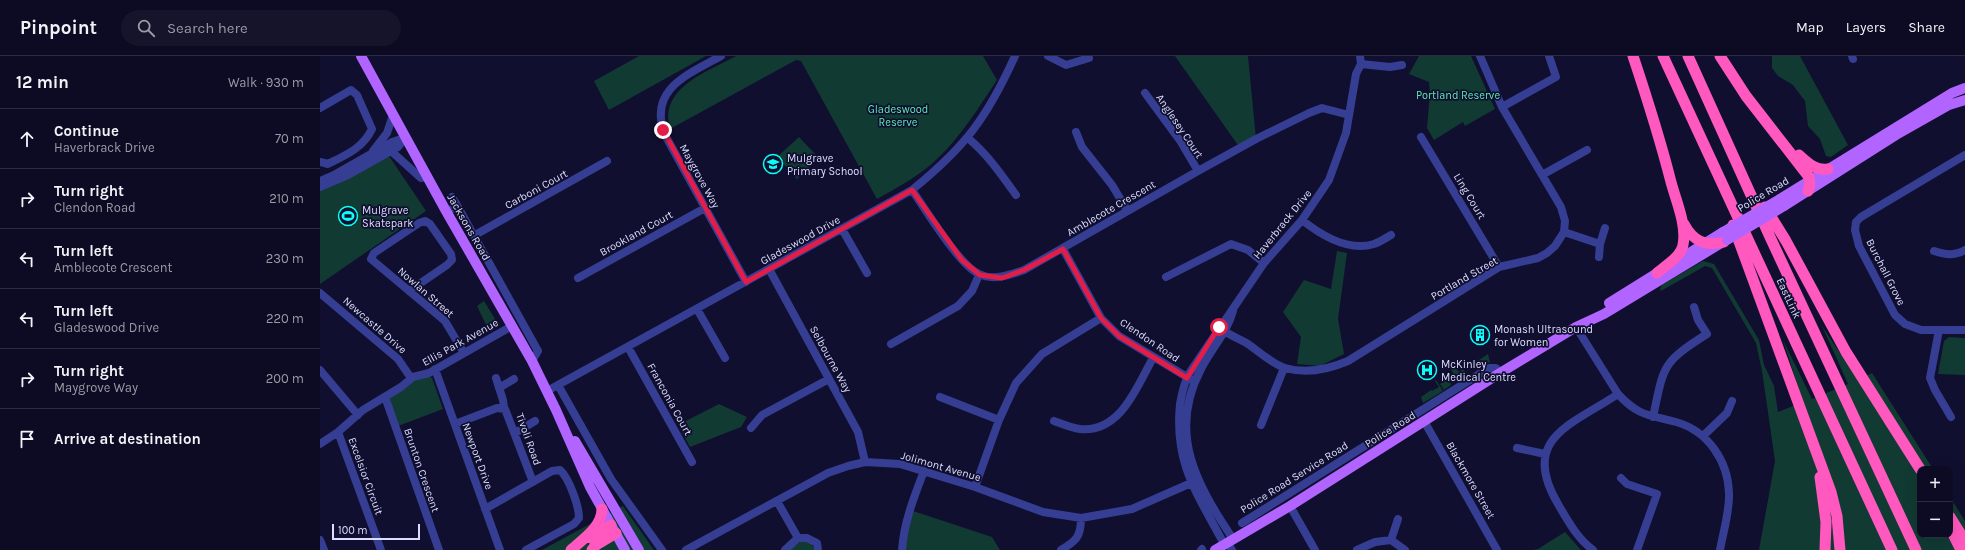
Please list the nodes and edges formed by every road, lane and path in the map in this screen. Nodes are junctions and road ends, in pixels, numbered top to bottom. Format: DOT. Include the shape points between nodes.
graph roads {
  1 [pos="361,56"];
  2 [pos="721,56"];
  3 [pos="1015,56"];
  4 [pos="1048,56"];
  5 [pos="1480,56"];
  6 [pos="1549,56"];
  7 [pos="1633,56"];
  8 [pos="1662,56"];
  9 [pos="1688,56"];
  10 [pos="1720,56"];
  11 [pos="1089,58"];
  12 [pos="1360,60"];
  13 [pos="1402,65"];
  14 [pos="1965,88"];
  15 [pos="1145,93"];
  16 [pos="1965,100"];
  17 [pos="1502,106"];
  18 [pos="320,108"];
  19 [pos="1690,114"];
  20 [pos="393,115"];
  21 [pos="1349,115"];
  22 [pos="1076,132"];
  23 [pos="406,137"];
  24 [pos="1421,137"];
  25 [pos="968,138"];
  26 [pos="1782,140"];
  27 [pos="1587,150"];
  28 [pos="391,151"];
  29 [pos="1965,155"];
  30 [pos="368,156"];
  31 [pos="1734,157"];
  32 [pos="607,161"];
  33 [pos="320,162"];
  34 [pos="1828,169"];
  35 [pos="1198,171"];
  36 [pos="1542,175"];
  37 [pos="428,177"];
  38 [pos="320,180"];
  39 [pos="1810,180"];
  40 [pos="320,187"];
  41 [pos="912,190"];
  42 [pos="1808,191"];
  43 [pos="1016,195"];
  44 [pos="452,197"];
  45 [pos="1782,202"];
  46 [pos="458,207"];
  47 [pos="705,208"];
  48 [pos="1127,210"];
  49 [pos="446,211"];
  50 [pos="1681,218"];
  51 [pos="1302,220"];
  52 [pos="1605,228"];
  53 [pos="842,229"];
  54 [pos="1564,232"];
  55 [pos="475,235"];
  56 [pos="1391,235"];
  57 [pos="1725,238"];
  58 [pos="1705,243"];
  59 [pos="1600,244"];
  60 [pos="1063,249"];
  61 [pos="1965,250"];
  62 [pos="1934,251"];
  63 [pos="1599,256"];
  64 [pos="1264,263"];
  65 [pos="1499,267"];
  66 [pos="769,269"];
  67 [pos="867,272"];
  68 [pos="1657,273"];
  69 [pos="980,275"];
  70 [pos="1166,277"];
  71 [pos="578,278"];
  72 [pos="746,282"];
  73 [pos="409,290"];
  74 [pos="320,293"];
  75 [pos="1694,307"];
  76 [pos="697,309"];
  77 [pos="1101,318"];
  78 [pos="512,326"];
  79 [pos="1576,327"];
  80 [pos="1222,329"];
  81 [pos="1939,330"];
  82 [pos="1965,330"];
  83 [pos="890,344"];
  84 [pos="628,347"];
  85 [pos="464,353"];
  86 [pos="725,358"];
  87 [pos="1153,358"];
  88 [pos="532,361"];
  89 [pos="1284,368"];
  90 [pos="435,369"];
  91 [pos="320,370"];
  92 [pos="1500,373"];
  93 [pos="411,378"];
  94 [pos="496,378"];
  95 [pos="1187,378"];
  96 [pos="514,379"];
  97 [pos="829,379"];
  98 [pos="1195,381"];
  99 [pos="558,385"];
  100 [pos="499,388"];
  101 [pos="1458,388"];
  102 [pos="547,391"];
  103 [pos="1618,394"];
  104 [pos="385,396"];
  105 [pos="940,398"];
  106 [pos="1458,400"];
  107 [pos="1732,401"];
  108 [pos="504,408"];
  109 [pos="556,410"];
  110 [pos="358,415"];
  111 [pos="1951,417"];
  112 [pos="1653,418"];
  113 [pos="999,420"];
  114 [pos="1054,420"];
  115 [pos="536,421"];
  116 [pos="1424,421"];
  117 [pos="1807,423"];
  118 [pos="455,424"];
  119 [pos="1261,425"];
  120 [pos="751,428"];
  121 [pos="338,432"];
  122 [pos="515,433"];
  123 [pos="1703,436"];
  124 [pos="1901,439"];
  125 [pos="320,444"];
  126 [pos="1516,448"];
  127 [pos="1545,454"];
  128 [pos="692,462"];
  129 [pos="865,462"];
  130 [pos="1918,466"];
  131 [pos="1917,468"];
  132 [pos="924,470"];
  133 [pos="1621,478"];
  134 [pos="1195,481"];
  135 [pos="1319,481"];
  136 [pos="533,482"];
  137 [pos="975,487"];
  138 [pos="777,501"];
  139 [pos="1290,506"];
  140 [pos="485,509"];
  141 [pos="602,509"];
  142 [pos="1082,518"];
  143 [pos="1398,519"];
  144 [pos="1953,522"];
  145 [pos="623,523"];
  146 [pos="1242,523"];
  147 [pos="613,529"];
  148 [pos="1953,534"];
  149 [pos="798,538"];
  150 [pos="320,540"];
  151 [pos="1391,540"];
  152 [pos="1965,541"];
  153 [pos="1226,545"];
  154 [pos="324,550"];
  155 [pos="381,550"];
  156 [pos="439,550"];
  157 [pos="498,550"];
  158 [pos="526,550"];
  159 [pos="571,550"];
  160 [pos="592,550"];
  161 [pos="625,550"];
  162 [pos="639,550"];
  163 [pos="662,550"];
  164 [pos="686,550"];
  165 [pos="785,550"];
  166 [pos="818,550"];
  167 [pos="902,550"];
  168 [pos="1061,550"];
  169 [pos="1315,550"];
  170 [pos="1357,550"];
  171 [pos="1405,550"];
  172 [pos="1497,550"];
  173 [pos="1593,550"];
  174 [pos="1637,550"];
  175 [pos="1720,550"];
  176 [pos="1825,550"];
  177 [pos="1840,550"];
  178 [pos="1892,550"];
  179 [pos="1916,550"];
  180 [pos="1961,550"];
  1 -- 20 [label="main road, Jacksons Road"];
  2 -- 47 [label="street, Maygrove Way" via="673,85 666,94 661,109 665,135"];
  3 -- 25 [label="street, Gladeswood Drive" via="992,104"];
  4 -- 11 [label="street" via="1066,65"];
  5 -- 17 [label="street"];
  6 -- 17 [label="street" via="1556,77"];
  7 -- 50 [label="highway" via="1663,149"];
  8 -- 19 [label="highway, EastLink"];
  9 -- 31 [label="highway, EastLink"];
  10 -- 26 [label="highway" via="1746,96"];
  12 -- 13 [label="street" via="1390,68"];
  12 -- 21 [label="street, Haverbrack Drive"];
  14 -- 34 [label="main road, Police Road" via="1952,93"];
  15 -- 35 [label="street, Anglesey Court" via="1181,142"];
  16 -- 42 [label="main road, Police Road" via="1949,105 1896,135"];
  17 -- 36 [label="street"];
  18 -- 33 [label="street" via="351,90 357,94 372,129 360,147 328,164"];
  19 -- 117 [label="highway"];
  19 -- 178 [label="highway, EastLink"];
  20 -- 23 [label="main road, Jacksons Road"];
  20 -- 30 [label="street" via="387,133"];
  21 -- 35 [label="street, Amblecote Crescent" via="1322,108 1256,139"];
  21 -- 51 [label="street, Haverbrack Drive" via="1329,180"];
  22 -- 48 [label="street" via="1082,147 1112,185"];
  23 -- 28 [label="street"];
  23 -- 30 [label="street"];
  23 -- 37 [label="main road, Jacksons Road"];
  24 -- 65 [label="street, Ling Court"];
  25 -- 41 [label="street, Gladeswood Drive" via="942,166"];
  25 -- 43 [label="street" via="996,166"];
  26 -- 34 [label="highway" via="1812,166"];
  26 -- 39 [label="highway"];
  27 -- 36 [label="street"];
  28 -- 37 [label="street" via="421,178"];
  28 -- 40 [label="street"];
  29 -- 81 [label="street, Burchall Grove" via="1856,222 1859,246 1895,315 1914,328"];
  30 -- 38 [label="street"];
  31 -- 124 [label="highway" via="1786,241 1846,352"];
  31 -- 179 [label="highway, EastLink"];
  32 -- 55 [label="street, Carboni Court"];
  34 -- 39 [label="main road, Police Road"];
  35 -- 48 [label="street, Amblecote Crescent"];
  36 -- 54 [label="street" via="1562,208"];
  37 -- 49 [label="main road, Jacksons Road"];
  39 -- 42 [label="highway"];
  39 -- 45 [label="main road, Police Road"];
  41 -- 53 [label="street, Gladeswood Drive"];
  41 -- 69 [label="street" via="962,260"];
  42 -- 45 [label="main road, Police Road"];
  44 -- 46 [label="street"];
  45 -- 57 [label="main road, Police Road, bridge"];
  46 -- 49 [label="street"];
  46 -- 55 [label="street"];
  47 -- 71 [label="street, Brookland Court"];
  47 -- 72 [label="street, Maygrove Way"];
  48 -- 60 [label="street, Amblecote Crescent"];
  49 -- 78 [label="main road, Jacksons Road"];
  50 -- 58 [label="highway" via="1689,233 1697,241"];
  50 -- 68 [label="highway" via="1683,246 1678,256"];
  51 -- 56 [label="street" via="1318,233 1356,247 1375,244"];
  51 -- 64 [label="street, Haverbrack Drive"];
  52 -- 59 [label="street"];
  53 -- 66 [label="street, Gladeswood Drive"];
  53 -- 67 [label="street"];
  54 -- 59 [label="street"];
  54 -- 65 [label="street, Portland Street" via="1554,246 1538,258"];
  55 -- 88 [label="street" via="538,351"];
  57 -- 58 [label="highway" via="1715,244"];
  57 -- 79 [label="main road, Police Road" via="1604,314"];
  58 -- 68 [label="main road, Police Road"];
  59 -- 63 [label="street"];
  60 -- 69 [label="street, Amblecote Crescent" via="1024,270 1002,278"];
  60 -- 77 [label="street, Clendon Road"];
  61 -- 62 [label="street" via="1951,255"];
  64 -- 70 [label="street" via="1248,250 1232,244"];
  64 -- 80 [label="street, Haverbrack Drive" via="1234,308 1230,324"];
  65 -- 89 [label="street, Portland Street" via="1348,361 1330,369 1312,372"];
  66 -- 72 [label="street, Gladeswood Drive"];
  66 -- 97 [label="street, Selbourne Way"];
  68 -- 79 [label="main road, Police Road"];
  69 -- 83 [label="street" via="972,291 958,306"];
  72 -- 76 [label="street, Gladeswood Drive"];
  73 -- 73 [label="street, Nowlan Street" via="371,257 425,221 430,224 451,254 452,260"];
  73 -- 85 [label="street, Nowlan Street" via="448,325"];
  74 -- 93 [label="street, Newcastle Drive" via="398,359"];
  75 -- 112 [label="street" via="1698,320 1707,334 1683,349 1668,364 1661,377"];
  76 -- 84 [label="street, Gladeswood Drive"];
  76 -- 86 [label="street"];
  77 -- 87 [label="street, Clendon Road" via="1119,336"];
  77 -- 113 [label="street" via="1042,354 1028,368 1016,383"];
  78 -- 85 [label="street, Ellis Park Avenue"];
  78 -- 88 [label="main road, Jacksons Road"];
  79 -- 92 [label="main road, Police Road"];
  79 -- 103 [label="street"];
  80 -- 89 [label="street, Portland Street"];
  80 -- 95 [label="street, Haverbrack Drive"];
  80 -- 98 [label="street, Haverbrack Drive"];
  81 -- 82 [label="street, Burchall Grove"];
  81 -- 111 [label="street" via="1930,378"];
  84 -- 99 [label="street, Gladeswood Drive"];
  84 -- 128 [label="street, Franconia Court"];
  85 -- 90 [label="street, Ellis Park Avenue"];
  87 -- 95 [label="street, Clendon Road"];
  87 -- 114 [label="street" via="1126,404 1112,421 1097,427 1080,429"];
  88 -- 102 [label="main road, Jacksons Road"];
  89 -- 119 [label="street"];
  90 -- 93 [label="street, Ellis Park Avenue"];
  90 -- 118 [label="street, Newport Drive"];
  91 -- 110 [label="street"];
  92 -- 101 [label="street, Police Road Service Road" via="1496,368 1489,368"];
  92 -- 106 [label="main road, Police Road"];
  93 -- 104 [label="street, Ellis Park Avenue"];
  94 -- 100 [label="street"];
  95 -- 98 [label="street, Clendon Road"];
  95 -- 134 [label="street, Haverbrack Drive" via="1181,392 1179,434 1184,465"];
  96 -- 100 [label="street"];
  97 -- 120 [label="street" via="762,415"];
  97 -- 129 [label="street, Selbourne Way" via="858,432"];
  98 -- 134 [label="street, Haverbrack Drive" via="1186,408 1185,422"];
  99 -- 102 [label="street, Gladeswood Drive"];
  99 -- 163 [label="street" via="611,479"];
  100 -- 108 [label="street"];
  101 -- 106 [label="street"];
  101 -- 135 [label="street, Police Road Service Road"];
  102 -- 109 [label="main road, Jacksons Road"];
  103 -- 112 [label="street" via="1633,408"];
  103 -- 127 [label="street" via="1559,431"];
  104 -- 110 [label="street, Ellis Park Avenue"];
  104 -- 156 [label="street, Brunton Crescent"];
  105 -- 113 [label="street"];
  106 -- 116 [label="main road, Police Road"];
  107 -- 123 [label="street" via="1727,413"];
  108 -- 118 [label="street, Tivoli Road" via="497,408"];
  108 -- 122 [label="street, Tivoli Road"];
  109 -- 141 [label="main road, Jacksons Road"];
  109 -- 145 [label="main road, Jacksons Road"];
  110 -- 121 [label="street, Ellis Park Avenue"];
  112 -- 123 [label="street" via="1686,426"];
  113 -- 137 [label="street"];
  115 -- 122 [label="street"];
  116 -- 135 [label="main road, Police Road"];
  116 -- 172 [label="street, Blackmore Street"];
  117 -- 176 [label="highway" via="1823,490"];
  117 -- 177 [label="highway" via="1832,492"];
  118 -- 140 [label="street, Newport Drive"];
  121 -- 125 [label="street, Ellis Park Avenue"];
  121 -- 155 [label="street, Excelsior Circuit"];
  122 -- 136 [label="street, Tivoli Road"];
  123 -- 175 [label="street" via="1715,449 1728,475 1730,494"];
  124 -- 130 [label="highway"];
  124 -- 131 [label="highway"];
  126 -- 127 [label="street"];
  127 -- 173 [label="street" via="1544,471 1549,489 1573,530"];
  129 -- 132 [label="street, Jolimont Avenue" via="900,464"];
  129 -- 138 [label="street, Jolimont Avenue" via="828,473"];
  132 -- 137 [label="street, Jolimont Avenue"];
  132 -- 167 [label="street" via="910,510"];
  133 -- 174 [label="street" via="1627,484 1657,494"];
  134 -- 142 [label="street, Jolimont Avenue" via="1132,509"];
  134 -- 153 [label="street, Haverbrack Drive"];
  135 -- 139 [label="main road, Police Road"];
  135 -- 146 [label="street, Police Road Service Road"];
  136 -- 140 [label="street"];
  136 -- 158 [label="street" via="552,471 560,470 572,490 579,518 574,524"];
  137 -- 142 [label="street, Jolimont Avenue" via="1043,512"];
  138 -- 149 [label="street"];
  138 -- 164 [label="street, Jolimont Avenue"];
  139 -- 153 [label="main road, Police Road"];
  139 -- 169 [label="street"];
  140 -- 157 [label="street, Newport Drive"];
  141 -- 147 [label="main road, Jacksons Road"];
  141 -- 159 [label="highway" via="600,521"];
  142 -- 168 [label="street" via="1081,531 1074,542"];
  143 -- 151 [label="street"];
  144 -- 152 [label="highway"];
  145 -- 147 [label="main road"];
  145 -- 162 [label="main road, Jacksons Road"];
  147 -- 159 [label="highway"];
  147 -- 160 [label="highway"];
  147 -- 161 [label="main road, Jacksons Road"];
  148 -- 180 [label="highway"];
  149 -- 165 [label="street"];
  149 -- 166 [label="street" via="807,538 817,543"];
  150 -- 154 [label="street"];
  151 -- 170 [label="street" via="1375,542"];
  151 -- 171 [label="street"];
}
